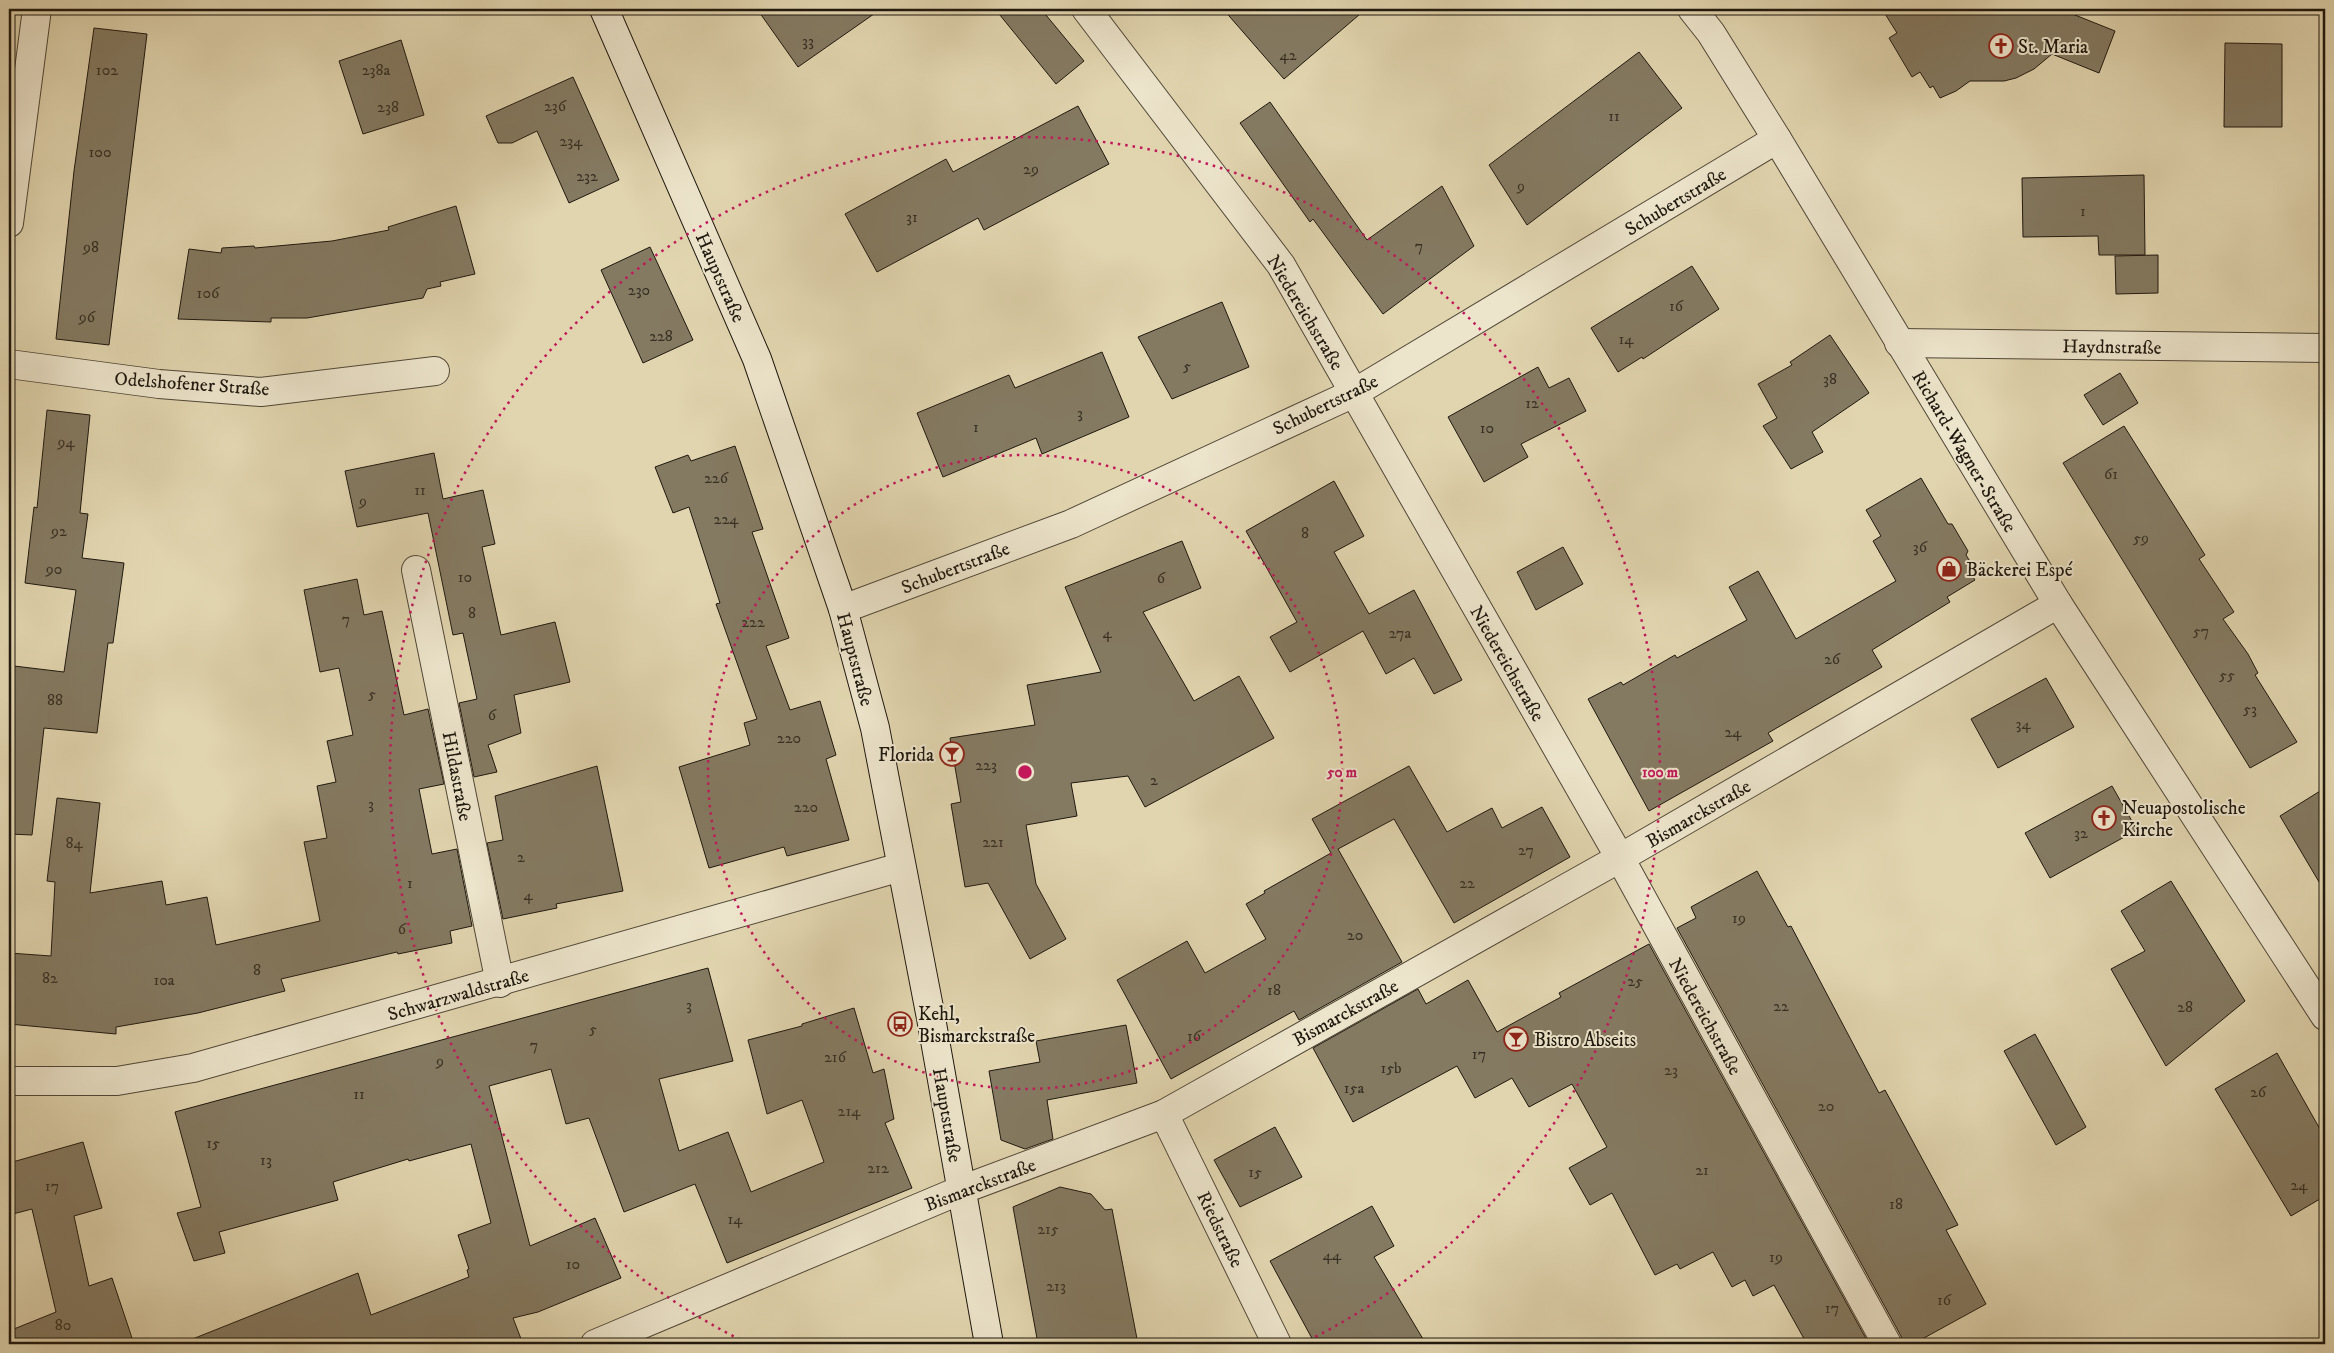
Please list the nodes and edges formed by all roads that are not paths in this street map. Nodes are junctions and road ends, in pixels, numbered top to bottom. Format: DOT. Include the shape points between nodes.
graph roads {
  1 [pos="37,9"];
  2 [pos="604,9"];
  3 [pos="1086,9"];
  4 [pos="1692,9"];
  5 [pos="1777,139"];
  6 [pos="9,224"];
  7 [pos="1899,343"];
  8 [pos="2325,348"];
  9 [pos="9,364"];
  10 [pos="435,371"];
  11 [pos="1354,393"];
  12 [pos="416,570"];
  13 [pos="2058,604"];
  14 [pos="843,609"];
  15 [pos="1620,858"];
  16 [pos="901,867"];
  17 [pos="500,982"];
  18 [pos="2325,1016"];
  19 [pos="9,1081"];
  20 [pos="1164,1114"];
  21 [pos="961,1190"];
  22 [pos="595,1344"];
  23 [pos="989,1344"];
  24 [pos="1277,1344"];
  25 [pos="1887,1344"];
  1 -- 6 [label="street"];
  2 -- 14 [label="street, Hauptstraße" via="757,359"];
  3 -- 11 [label="street, Niedereichstraße" via="1281,264"];
  4 -- 5 [label="street, Richard-Wagner-Straße" via="1711,33"];
  5 -- 7 [label="street, Richard-Wagner-Straße"];
  5 -- 11 [label="street, Schubertstraße"];
  7 -- 8 [label="street, Haydnstraße"];
  7 -- 13 [label="street, Richard-Wagner-Straße"];
  9 -- 10 [label="street, Odelshofener Straße" via="159,384 261,392"];
  11 -- 14 [label="street, Schubertstraße" via="1071,524"];
  11 -- 15 [label="street, Niedereichstraße"];
  12 -- 17 [label="street, Hildastraße"];
  13 -- 15 [label="street, Bismarckstraße"];
  13 -- 18 [label="street, Richard-Wagner-Straße"];
  14 -- 16 [label="street, Hauptstraße" via="875,728"];
  15 -- 20 [label="street, Bismarckstraße"];
  15 -- 25 [label="street, Niedereichstraße"];
  16 -- 17 [label="street, Schwarzwaldstraße"];
  16 -- 21 [label="street, Hauptstraße"];
  17 -- 19 [label="street, Schwarzwaldstraße" via="193,1068 117,1081"];
  20 -- 21 [label="street, Bismarckstraße"];
  20 -- 24 [label="street, Riedstraße"];
  21 -- 22 [label="street, Bismarckstraße"];
  21 -- 23 [label="street, Hauptstraße"];
}
